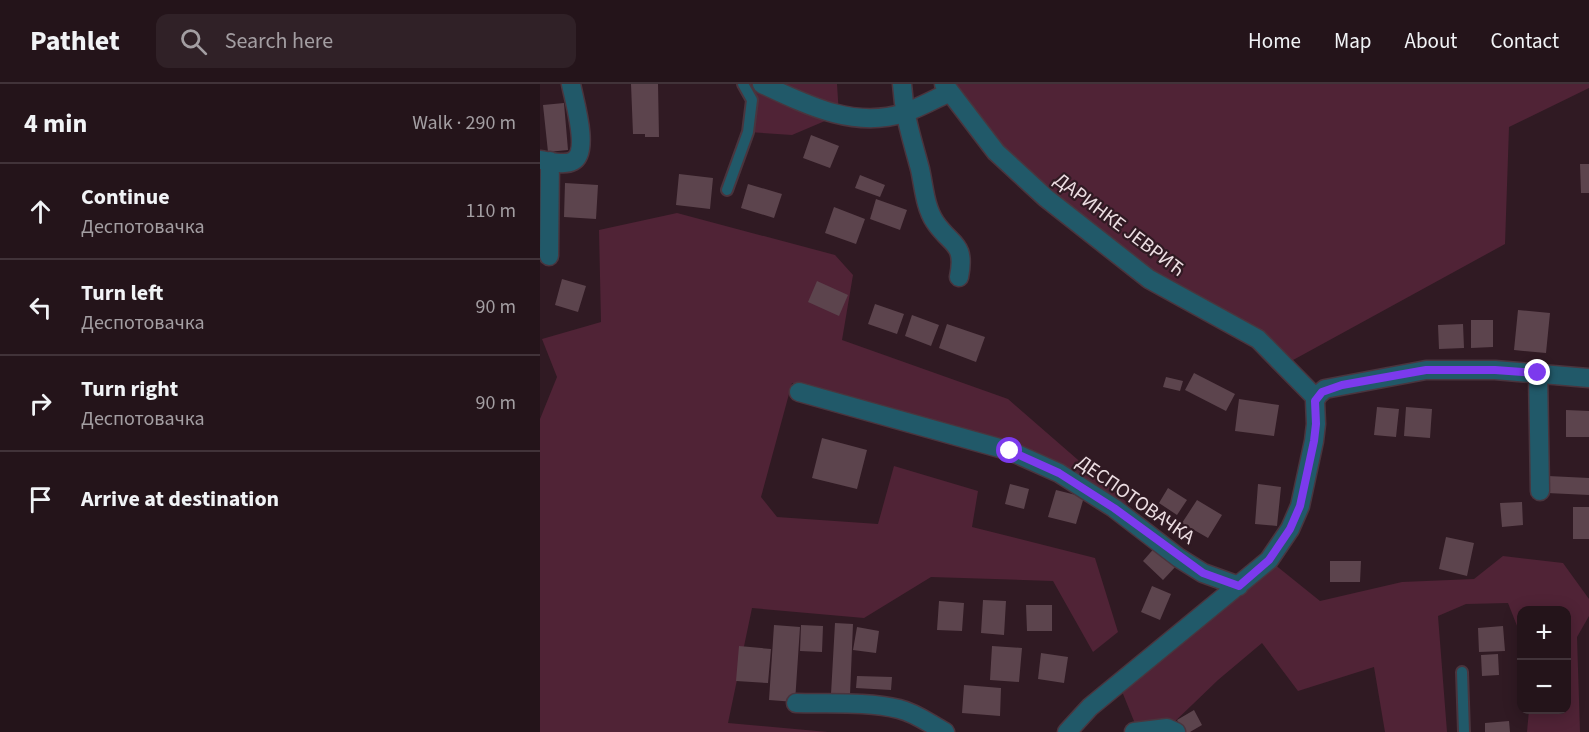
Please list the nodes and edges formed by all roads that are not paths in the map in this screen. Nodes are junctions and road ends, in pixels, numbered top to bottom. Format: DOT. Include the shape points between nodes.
graph roads {
  1 [pos="571,84"];
  2 [pos="743,84"];
  3 [pos="762,84"];
  4 [pos="902,84"];
  5 [pos="947,88"];
  6 [pos="904,113"];
  7 [pos="545,161"];
  8 [pos="727,190"];
  9 [pos="549,256"];
  10 [pos="959,277"];
  11 [pos="1538,373"];
  12 [pos="1589,378"];
  13 [pos="799,392"];
  14 [pos="1316,398"];
  15 [pos="1540,491"];
  16 [pos="1239,586"];
  17 [pos="1462,672"];
  18 [pos="796,703"];
  19 [pos="945,732"];
  20 [pos="1067,732"];
  21 [pos="1134,732"];
  22 [pos="1176,732"];
  23 [pos="1464,732"];
  1 -- 7 [label="street" via="581,141 578,157 565,164"];
  2 -- 8 [label="lane" via="752,100 747,132"];
  3 -- 6 [label="street" via="839,115 862,119"];
  4 -- 6 [label="street"];
  5 -- 6 [label="street"];
  5 -- 14 [label="street, ДАРИНКЕ ЈЕВРИЋ" via="996,152 1046,198 1149,279 1258,339"];
  6 -- 10 [label="street" via="934,221 959,247"];
  7 -- 9 [label="street"];
  11 -- 12 [label="street"];
  11 -- 14 [label="street" via="1426,370 1325,389"];
  11 -- 15 [label="street"];
  13 -- 16 [label="street, ДЕСПОТОВАЧКА" via="1010,451 1059,473 1203,573"];
  14 -- 16 [label="street" via="1314,441 1300,506 1269,560"];
  16 -- 20 [label="street" via="1090,707"];
  17 -- 23 [label="lane"];
  18 -- 19 [label="street" via="892,708 916,715"];
  21 -- 22 [label="street" via="1167,728"];
}
